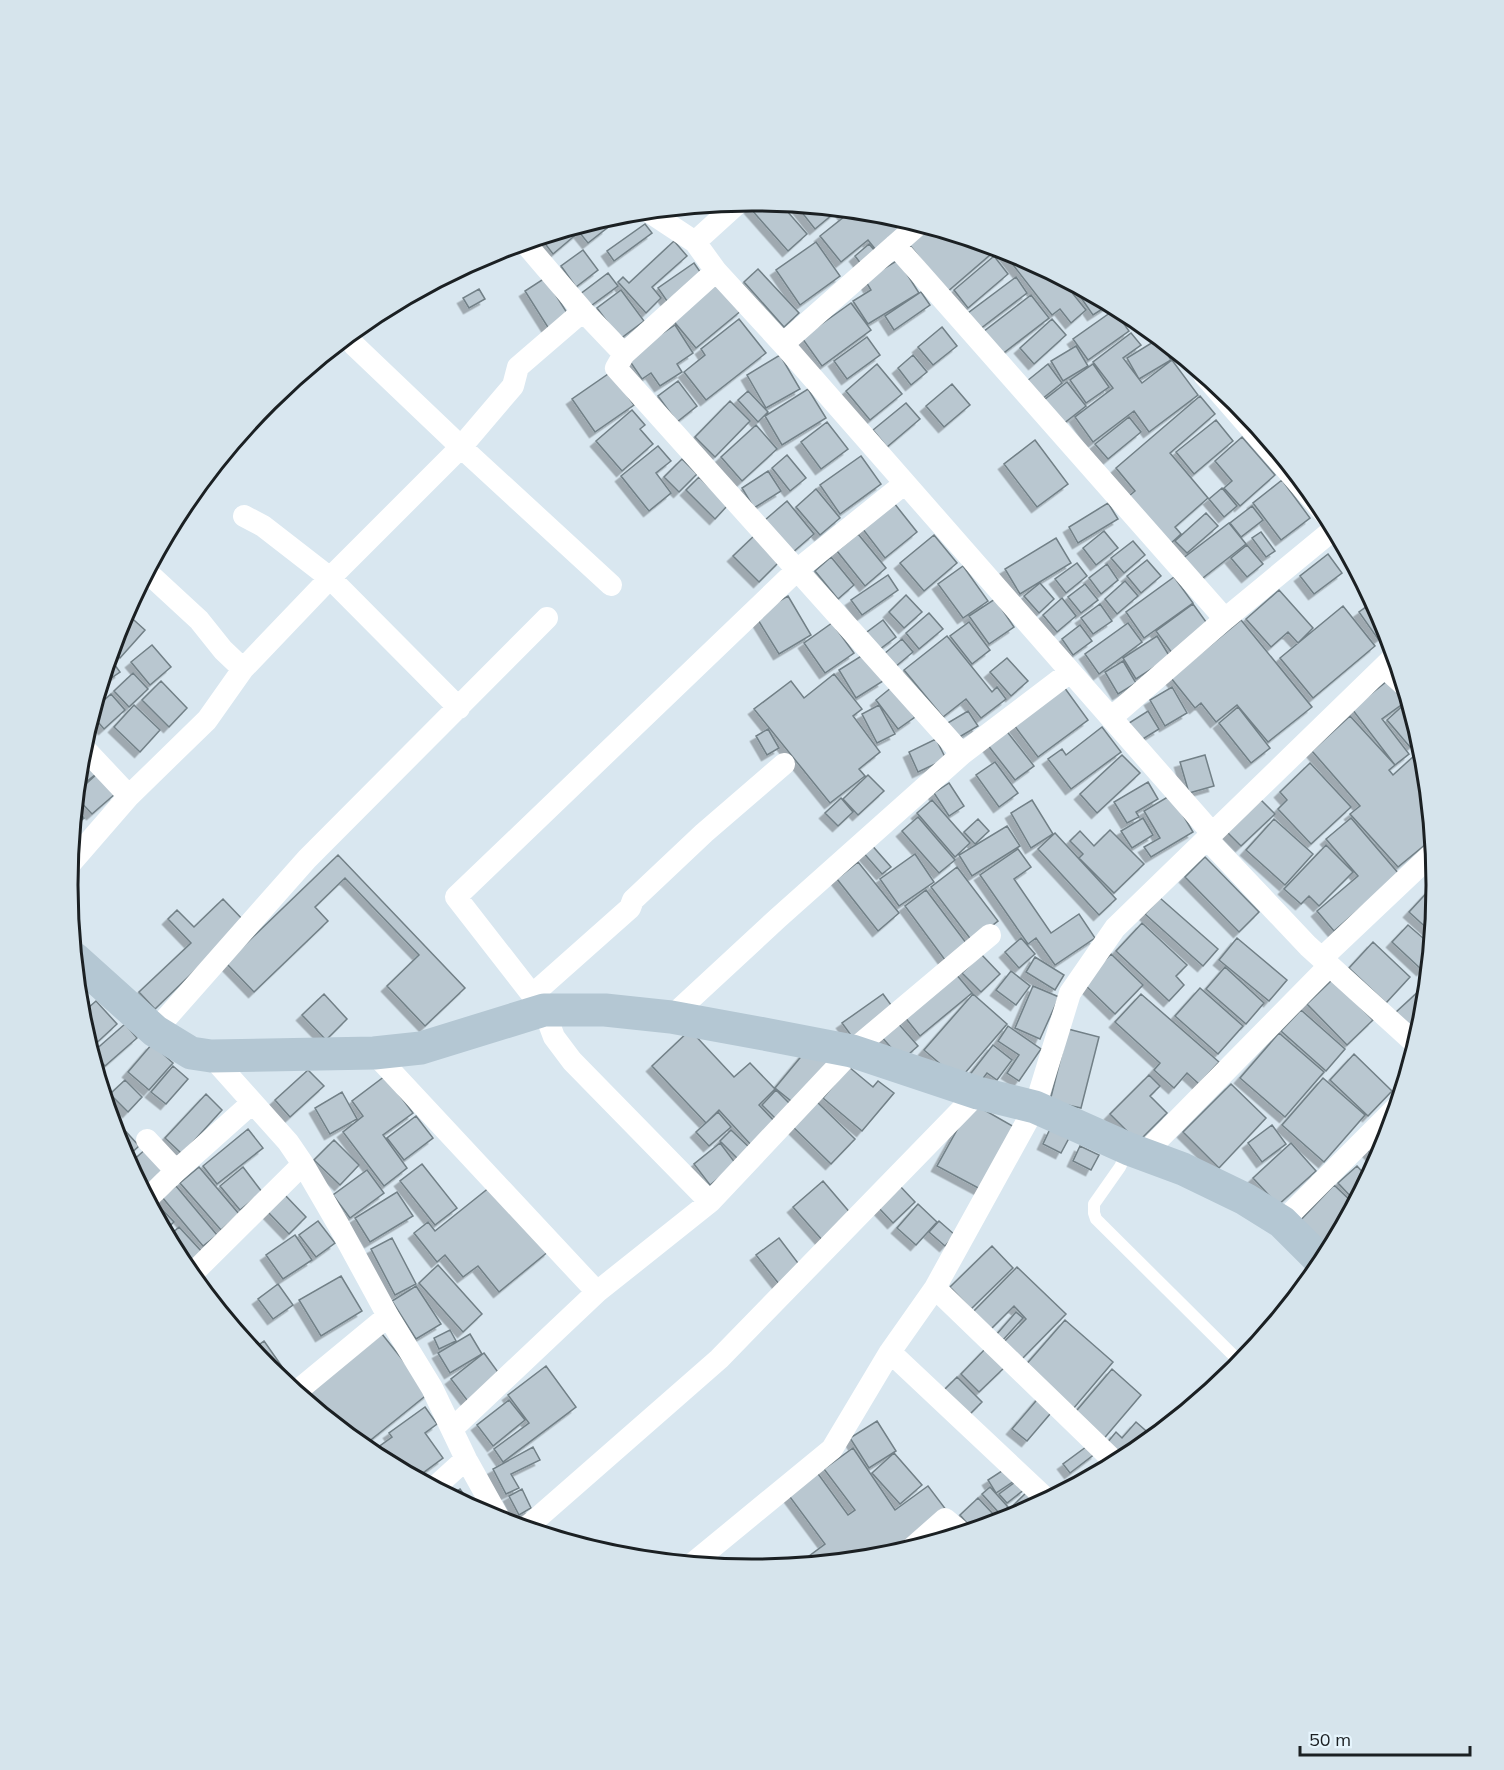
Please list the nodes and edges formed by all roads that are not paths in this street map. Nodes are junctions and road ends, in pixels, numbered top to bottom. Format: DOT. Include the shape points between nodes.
graph roads {
  1 [pos="729,212"];
  2 [pos="658,218"];
  3 [pos="911,231"];
  4 [pos="695,242"];
  5 [pos="895,245"];
  6 [pos="530,249"];
  7 [pos="716,271"];
  8 [pos="583,311"];
  9 [pos="783,344"];
  10 [pos="354,345"];
  11 [pos="624,354"];
  12 [pos="461,447"];
  13 [pos="904,484"];
  14 [pos="244,516"];
  15 [pos="1327,535"];
  16 [pos="797,570"];
  17 [pos="153,577"];
  18 [pos="330,578"];
  19 [pos="610,585"];
  20 [pos="547,618"];
  21 [pos="1225,619"];
  22 [pos="1388,663"];
  23 [pos="243,669"];
  24 [pos="1070,672"];
  25 [pos="459,708"];
  26 [pos="1111,718"];
  27 [pos="962,754"];
  28 [pos="91,755"];
  29 [pos="783,764"];
  30 [pos="129,796"];
  31 [pos="1210,836"];
  32 [pos="79,854"];
  33 [pos="1425,861"];
  34 [pos="990,935"];
  35 [pos="1325,962"];
  36 [pos="83,966"];
  37 [pos="538,1003"];
  38 [pos="671,1017"];
  39 [pos="155,1031"];
  40 [pos="1408,1037"];
  41 [pos="852,1051"];
  42 [pos="374,1053"];
  43 [pos="211,1056"];
  44 [pos="978,1093"];
  45 [pos="252,1102"];
  46 [pos="1035,1107"];
  47 [pos="1383,1121"];
  48 [pos="147,1140"];
  49 [pos="1136,1152"];
  50 [pos="303,1164"];
  51 [pos="176,1171"];
  52 [pos="153,1193"];
  53 [pos="710,1202"];
  54 [pos="1282,1222"];
  55 [pos="1315,1255"];
  56 [pos="198,1268"];
  57 [pos="935,1288"];
  58 [pos="597,1292"];
  59 [pos="388,1317"];
  60 [pos="890,1352"];
  61 [pos="1233,1357"];
  62 [pos="302,1387"];
  63 [pos="452,1429"];
  64 [pos="1109,1456"];
  65 [pos="466,1459"];
  66 [pos="441,1482"];
  67 [pos="1041,1494"];
  68 [pos="493,1508"];
  69 [pos="533,1522"];
  70 [pos="955,1527"];
  71 [pos="926,1536"];
  72 [pos="700,1557"];
  1 -- 4 [label="street"];
  2 -- 4 [label="street"];
  3 -- 5 [label="street"];
  4 -- 7 [label="street"];
  5 -- 9 [label="street"];
  5 -- 21 [label="street"];
  6 -- 8 [label="street"];
  7 -- 9 [label="street"];
  7 -- 11 [label="street"];
  8 -- 11 [label="street"];
  8 -- 12 [label="street" via="518,367 513,386"];
  9 -- 13 [label="street"];
  10 -- 12 [label="street"];
  11 -- 16 [label="street" via="616,368"];
  12 -- 18 [label="street"];
  12 -- 19 [label="street"];
  13 -- 16 [label="street"];
  13 -- 24 [label="street"];
  14 -- 18 [label="street"];
  15 -- 21 [label="street"];
  16 -- 27 [label="street"];
  16 -- 37 [label="street" via="456,897"];
  17 -- 23 [label="street" via="199,620"];
  18 -- 23 [label="street"];
  18 -- 25 [label="street"];
  20 -- 25 [label="street"];
  21 -- 26 [label="street"];
  22 -- 31 [label="street"];
  23 -- 30 [label="street" via="207,720"];
  24 -- 26 [label="street"];
  24 -- 27 [label="street"];
  25 -- 39 [label="street" via="307,859"];
  26 -- 31 [label="street"];
  27 -- 38 [label="street"];
  28 -- 30 [label="street"];
  29 -- 37 [label="street" via="633,900 630,908"];
  30 -- 32 [label="street"];
  31 -- 35 [label="street"];
  31 -- 46 [label="street" via="1115,928 1070,993"];
  33 -- 35 [label="street"];
  34 -- 41 [label="street"];
  35 -- 40 [label="street"];
  35 -- 49 [label="street"];
  36 -- 39 [label="street"];
  37 -- 38 [label="street"];
  37 -- 42 [label="street" via="421,1048"];
  37 -- 53 [label="street" via="554,1037 572,1061"];
  38 -- 41 [label="street"];
  39 -- 43 [label="street" via="191,1053"];
  41 -- 44 [label="street"];
  41 -- 53 [label="street"];
  42 -- 43 [label="street"];
  42 -- 58 [label="street"];
  43 -- 45 [label="street"];
  44 -- 46 [label="street"];
  44 -- 69 [label="street" via="718,1359"];
  45 -- 50 [label="street"];
  45 -- 51 [label="street"];
  46 -- 49 [label="street"];
  46 -- 57 [label="street"];
  47 -- 54 [label="street"];
  48 -- 51 [label="street"];
  49 -- 54 [label="street" via="1183,1169"];
  49 -- 61 [label="lane" via="1120,1167 1094,1204 1096,1219"];
  50 -- 56 [label="street"];
  50 -- 59 [label="street"];
  51 -- 52 [label="street"];
  53 -- 58 [label="street"];
  54 -- 55 [label="street"];
  57 -- 60 [label="street"];
  57 -- 64 [label="street"];
  58 -- 63 [label="street"];
  59 -- 62 [label="street"];
  59 -- 63 [label="street"];
  60 -- 67 [label="street"];
  60 -- 72 [label="street" via="832,1449"];
  63 -- 65 [label="street"];
  65 -- 66 [label="street"];
  65 -- 68 [label="street"];
  70 -- 71 [label="street" via="945,1519"];
}
